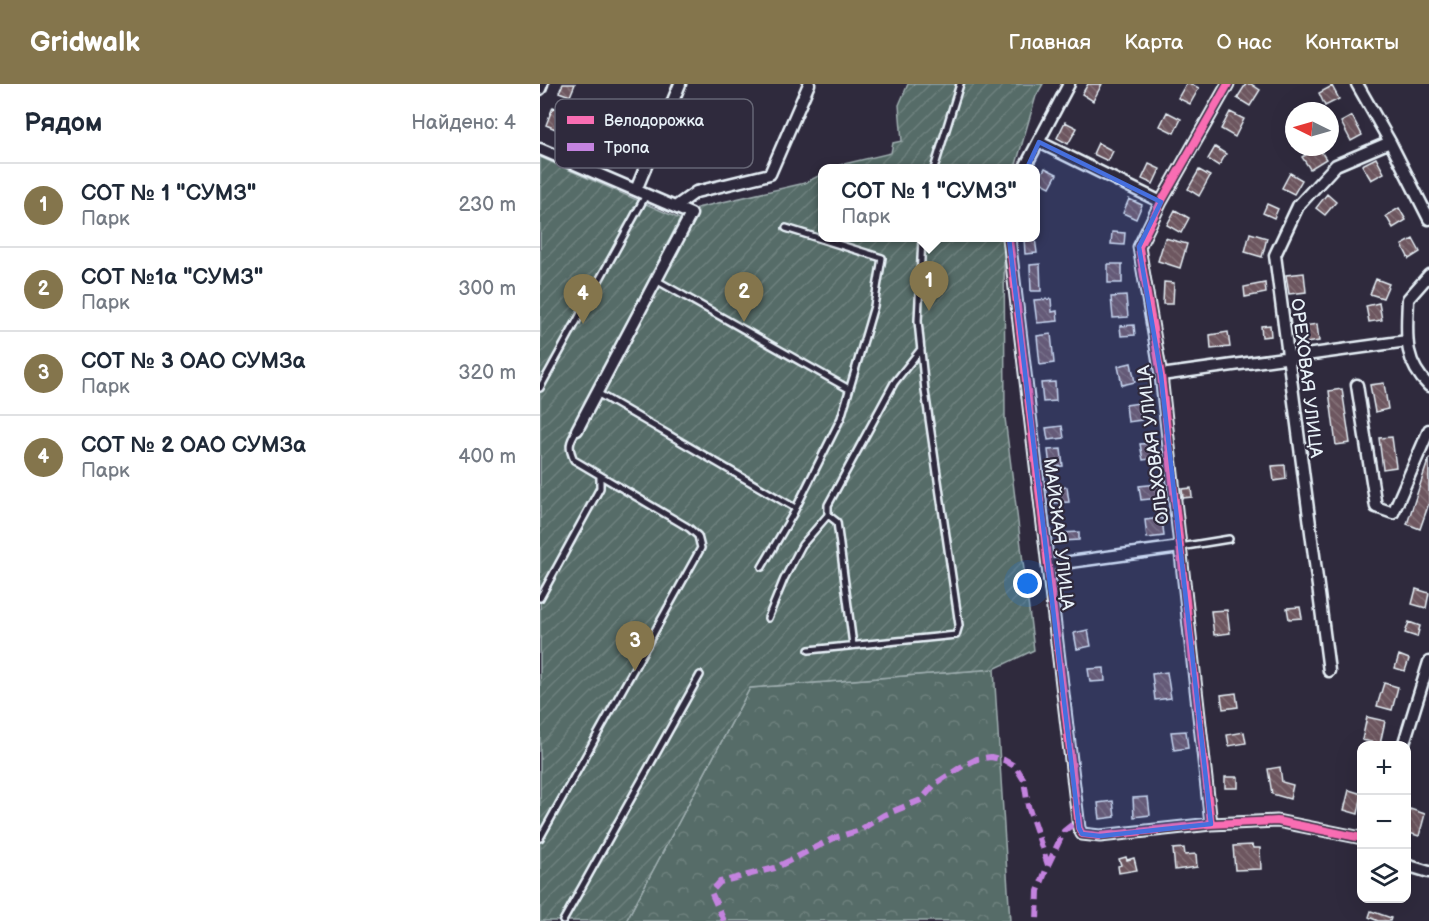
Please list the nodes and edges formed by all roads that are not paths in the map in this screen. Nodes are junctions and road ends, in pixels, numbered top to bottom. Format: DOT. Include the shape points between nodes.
graph roads {
  1 [pos="542,84"];
  2 [pos="680,84"];
  3 [pos="809,84"];
  4 [pos="960,84"];
  5 [pos="1069,84"];
  6 [pos="1228,84"];
  7 [pos="1356,84"];
  8 [pos="540,89"];
  9 [pos="675,99"];
  10 [pos="1039,142"];
  11 [pos="1390,142"];
  12 [pos="540,149"];
  13 [pos="555,155"];
  14 [pos="935,164"];
  15 [pos="1026,164"];
  16 [pos="585,168"];
  17 [pos="650,168"];
  18 [pos="641,192"];
  19 [pos="1161,202"];
  20 [pos="675,207"];
  21 [pos="1429,219"];
  22 [pos="786,228"];
  23 [pos="818,238"];
  24 [pos="831,242"];
  25 [pos="922,242"];
  26 [pos="1010,242"];
  27 [pos="1429,275"];
  28 [pos="656,280"];
  29 [pos="1407,341"];
  30 [pos="921,349"];
  31 [pos="1289,358"];
  32 [pos="1161,375"];
  33 [pos="1357,386"];
  34 [pos="1429,386"];
  35 [pos="540,388"];
  36 [pos="849,389"];
  37 [pos="597,393"];
  38 [pos="577,430"];
  39 [pos="1429,430"];
  40 [pos="600,477"];
  41 [pos="795,508"];
  42 [pos="828,515"];
  43 [pos="1229,540"];
  44 [pos="1180,547"];
  45 [pos="1048,565"];
  46 [pos="762,567"];
  47 [pos="540,598"];
  48 [pos="768,618"];
  49 [pos="853,645"];
  50 [pos="808,650"];
  51 [pos="1429,662"];
  52 [pos="1329,671"];
  53 [pos="700,675"];
  54 [pos="1405,741"];
  55 [pos="1211,825"];
  56 [pos="1357,837"];
  57 [pos="540,838"];
  58 [pos="1411,866"];
  59 [pos="1429,872"];
  60 [pos="563,921"];
  1 -- 8 [label="street"];
  2 -- 9 [label="street"];
  3 -- 20 [label="street" via="770,174 696,192"];
  4 -- 14 [label="lane"];
  5 -- 10 [label="street"];
  6 -- 19 [label="street, ОЛЬХОВАЯ УЛИЦА"];
  7 -- 11 [label="street"];
  10 -- 15 [label="street"];
  10 -- 19 [label="street"];
  11 -- 21 [label="street"];
  11 -- 31 [label="street, ОРЕХОВАЯ УЛИЦА" via="1336,165 1298,206 1275,255"];
  12 -- 13 [label="street"];
  16 -- 18 [label="street"];
  17 -- 18 [label="street"];
  18 -- 20 [label="street"];
  18 -- 35 [label="lane"];
  19 -- 32 [label="street, ОЛЬХОВАЯ УЛИЦА" via="1139,247"];
  20 -- 28 [label="street" via="691,214"];
  22 -- 23 [label="lane"];
  24 -- 36 [label="lane" via="882,258 874,306"];
  25 -- 30 [label="lane" via="918,321"];
  26 -- 45 [label="street, МАЙСКАЯ УЛИЦА"];
  27 -- 29 [label="street" via="1408,299"];
  28 -- 36 [label="lane"];
  28 -- 37 [label="street"];
  29 -- 31 [label="street"];
  29 -- 34 [label="street" via="1416,374"];
  30 -- 42 [label="lane" via="894,383 828,505"];
  30 -- 49 [label="lane" via="959,625 956,635"];
  31 -- 32 [label="street"];
  31 -- 52 [label="street, ОРЕХОВАЯ УЛИЦА"];
  32 -- 44 [label="street, ОЛЬХОВАЯ УЛИЦА"];
  33 -- 39 [label="street" via="1376,507 1393,513"];
  36 -- 41 [label="lane" via="841,418"];
  37 -- 38 [label="street"];
  37 -- 41 [label="lane"];
  38 -- 40 [label="lane" via="569,449 574,460"];
  40 -- 47 [label="lane" via="600,488"];
  40 -- 57 [label="lane" via="689,528 698,536 701,548"];
  41 -- 46 [label="lane"];
  42 -- 48 [label="lane" via="802,545"];
  42 -- 49 [label="lane" via="837,522"];
  43 -- 44 [label="lane"];
  44 -- 45 [label="street"];
  44 -- 55 [label="street, ОЛЬХОВАЯ УЛИЦА"];
  45 -- 55 [label="street, МАЙСКАЯ УЛИЦА" via="1082,834 1100,836"];
  49 -- 50 [label="lane"];
  51 -- 54 [label="street"];
  53 -- 60 [label="lane"];
  55 -- 56 [label="street" via="1277,821"];
  58 -- 59 [label="street"];
}
